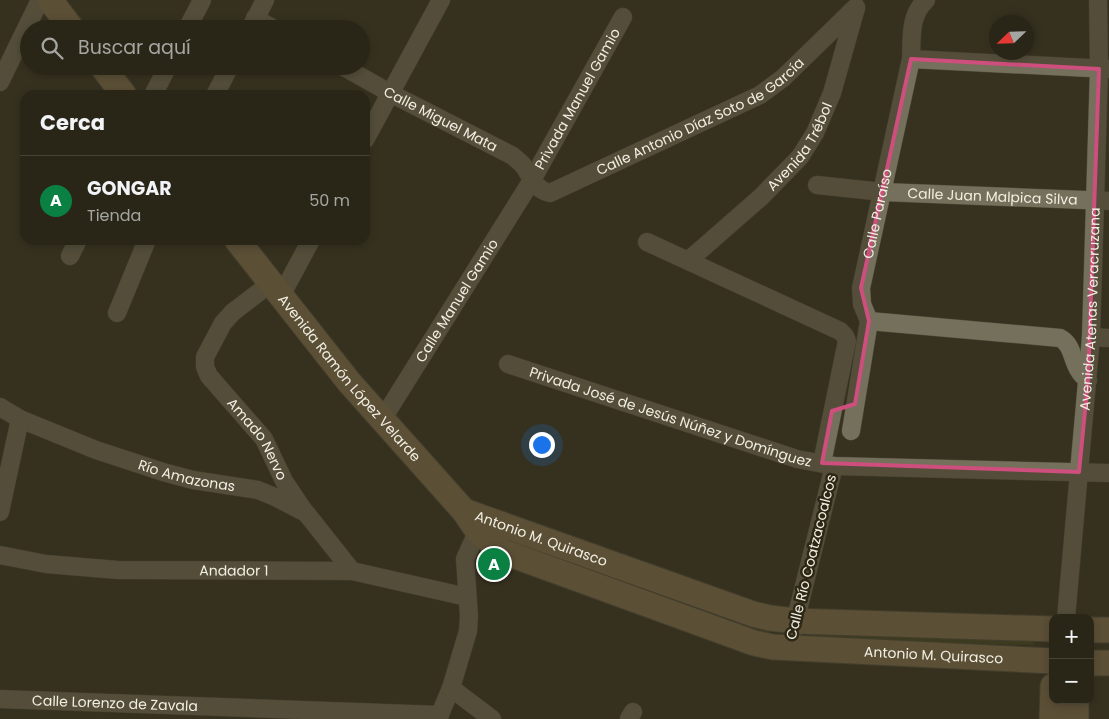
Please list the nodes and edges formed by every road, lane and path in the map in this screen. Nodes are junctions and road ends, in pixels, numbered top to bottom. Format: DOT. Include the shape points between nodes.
graph roads {
  1 [pos="40,0"];
  2 [pos="50,0"];
  3 [pos="202,0"];
  4 [pos="266,0"];
  5 [pos="441,0"];
  6 [pos="926,0"];
  7 [pos="1098,0"];
  8 [pos="857,4"];
  9 [pos="622,17"];
  10 [pos="30,20"];
  11 [pos="65,20"];
  12 [pos="192,20"];
  13 [pos="254,20"];
  14 [pos="20,41"];
  15 [pos="911,59"];
  16 [pos="1104,69"];
  17 [pos="109,75"];
  18 [pos="163,75"];
  19 [pos="225,75"];
  20 [pos="358,75"];
  21 [pos="0,82"];
  22 [pos="120,90"];
  23 [pos="156,90"];
  24 [pos="218,90"];
  25 [pos="390,93"];
  26 [pos="370,131"];
  27 [pos="532,180"];
  28 [pos="816,185"];
  29 [pos="884,192"];
  30 [pos="1102,200"];
  31 [pos="647,242"];
  32 [pos="76,245"];
  33 [pos="145,245"];
  34 [pos="241,245"];
  35 [pos="307,245"];
  36 [pos="70,256"];
  37 [pos="689,260"];
  38 [pos="276,289"];
  39 [pos="117,313"];
  40 [pos="869,321"];
  41 [pos="1091,338"];
  42 [pos="1109,338"];
  43 [pos="508,364"];
  44 [pos="1088,380"];
  45 [pos="855,404"];
  46 [pos="0,407"];
  47 [pos="832,411"];
  48 [pos="20,418"];
  49 [pos="382,420"];
  50 [pos="851,431"];
  51 [pos="7,442"];
  52 [pos="828,464"];
  53 [pos="1079,472"];
  54 [pos="1109,473"];
  55 [pos="0,512"];
  56 [pos="306,513"];
  57 [pos="475,520"];
  58 [pos="0,555"];
  59 [pos="352,571"];
  60 [pos="467,597"];
  61 [pos="1066,614"];
  62 [pos="796,621"];
  63 [pos="1049,629"];
  64 [pos="1094,630"];
  65 [pos="1109,630"];
  66 [pos="788,648"];
  67 [pos="1049,661"];
  68 [pos="1094,663"];
  69 [pos="1109,663"];
  70 [pos="451,688"];
  71 [pos="0,699"];
  72 [pos="1052,704"];
  73 [pos="1076,704"];
  74 [pos="439,717"];
  75 [pos="492,719"];
  76 [pos="1052,719"];
  77 [pos="1076,719"];
  1 -- 10 [label="street"];
  2 -- 11 [label="main road"];
  3 -- 12 [label="street"];
  4 -- 13 [label="street"];
  5 -- 25 [label="street"];
  6 -- 15 [label="street, Calle Paraíso" via="915,14"];
  7 -- 16 [label="street, Avenida Atenas Veracruzana"];
  8 -- 27 [label="street, Calle Antonio Díaz Soto de García" via="783,78 760,95 550,193 543,192"];
  8 -- 37 [label="street, Avenida Trébol" via="832,93 800,158"];
  9 -- 27 [label="street, Privada Manuel Gamio"];
  14 -- 21 [label="street"];
  15 -- 16 [label="street"];
  15 -- 29 [label="street, Calle Paraíso"];
  16 -- 30 [label="street, Avenida Atenas Veracruzana"];
  17 -- 22 [label="main road"];
  18 -- 23 [label="street"];
  19 -- 24 [label="street"];
  20 -- 25 [label="street, Calle Miguel Mata"];
  25 -- 26 [label="street"];
  25 -- 27 [label="street, Calle Miguel Mata" via="514,156"];
  27 -- 49 [label="street, Calle Manuel Gamio"];
  28 -- 29 [label="street, Calle Juan Malpica Silva"];
  29 -- 30 [label="street, Calle Juan Malpica Silva"];
  29 -- 40 [label="street, Calle Paraíso" via="861,288 862,304"];
  30 -- 41 [label="street, Avenida Atenas Veracruzana"];
  31 -- 37 [label="street"];
  32 -- 36 [label="street"];
  33 -- 39 [label="street"];
  34 -- 38 [label="main road, Avenida Ramón López Velarde"];
  35 -- 38 [label="street"];
  37 -- 47 [label="street, Calle Río Coatzacoalcos" via="845,336 847,341"];
  38 -- 49 [label="main road, Avenida Ramón López Velarde"];
  38 -- 56 [label="street, Amado Nervo" via="232,312 205,357 204,367 264,439 284,482"];
  40 -- 44 [label="street" via="1060,338 1068,345 1081,375"];
  40 -- 45 [label="street, Calle Paraíso"];
  41 -- 42 [label="street"];
  41 -- 44 [label="street, Avenida Atenas Veracruzana"];
  43 -- 52 [label="street, Privada José de Jesús Núñez y Domínguez" via="770,451"];
  44 -- 53 [label="street, Avenida Atenas Veracruzana"];
  45 -- 47 [label="street"];
  45 -- 50 [label="street, Calle Paraíso"];
  46 -- 48 [label="street, Río Amazonas"];
  47 -- 52 [label="street, Calle Río Coatzacoalcos"];
  48 -- 51 [label="street"];
  48 -- 56 [label="street, Río Amazonas" via="96,450 163,472 258,490"];
  49 -- 57 [label="main road, Avenida Ramón López Velarde"];
  51 -- 55 [label="street"];
  52 -- 53 [label="street, Privada José de Jesús Núñez y Domínguez"];
  52 -- 62 [label="street, Calle Río Coatzacoalcos"];
  53 -- 54 [label="street, Privada José de Jesús Núñez y Domínguez"];
  53 -- 61 [label="street, Avenida Atenas Veracruzana"];
  56 -- 59 [label="street, Río Amazonas"];
  57 -- 60 [label="street" via="465,559"];
  57 -- 62 [label="main road, Antonio M. Quirasco" via="753,614"];
  57 -- 66 [label="main road, Antonio M. Quirasco" via="501,551 754,643"];
  58 -- 59 [label="street, Andador 1" via="46,564 118,570"];
  59 -- 60 [label="street, Andador 1"];
  60 -- 70 [label="street" via="468,631"];
  62 -- 63 [label="main road, Antonio M. Quirasco"];
  62 -- 66 [label="street, Calle Río Coatzacoalcos"];
  64 -- 65 [label="main road"];
  66 -- 67 [label="main road, Antonio M. Quirasco"];
  68 -- 69 [label="main road"];
  70 -- 74 [label="street"];
  70 -- 75 [label="street"];
  71 -- 74 [label="street, Calle Lorenzo de Zavala"];
  72 -- 76 [label="main road"];
  73 -- 77 [label="main road"];
}
